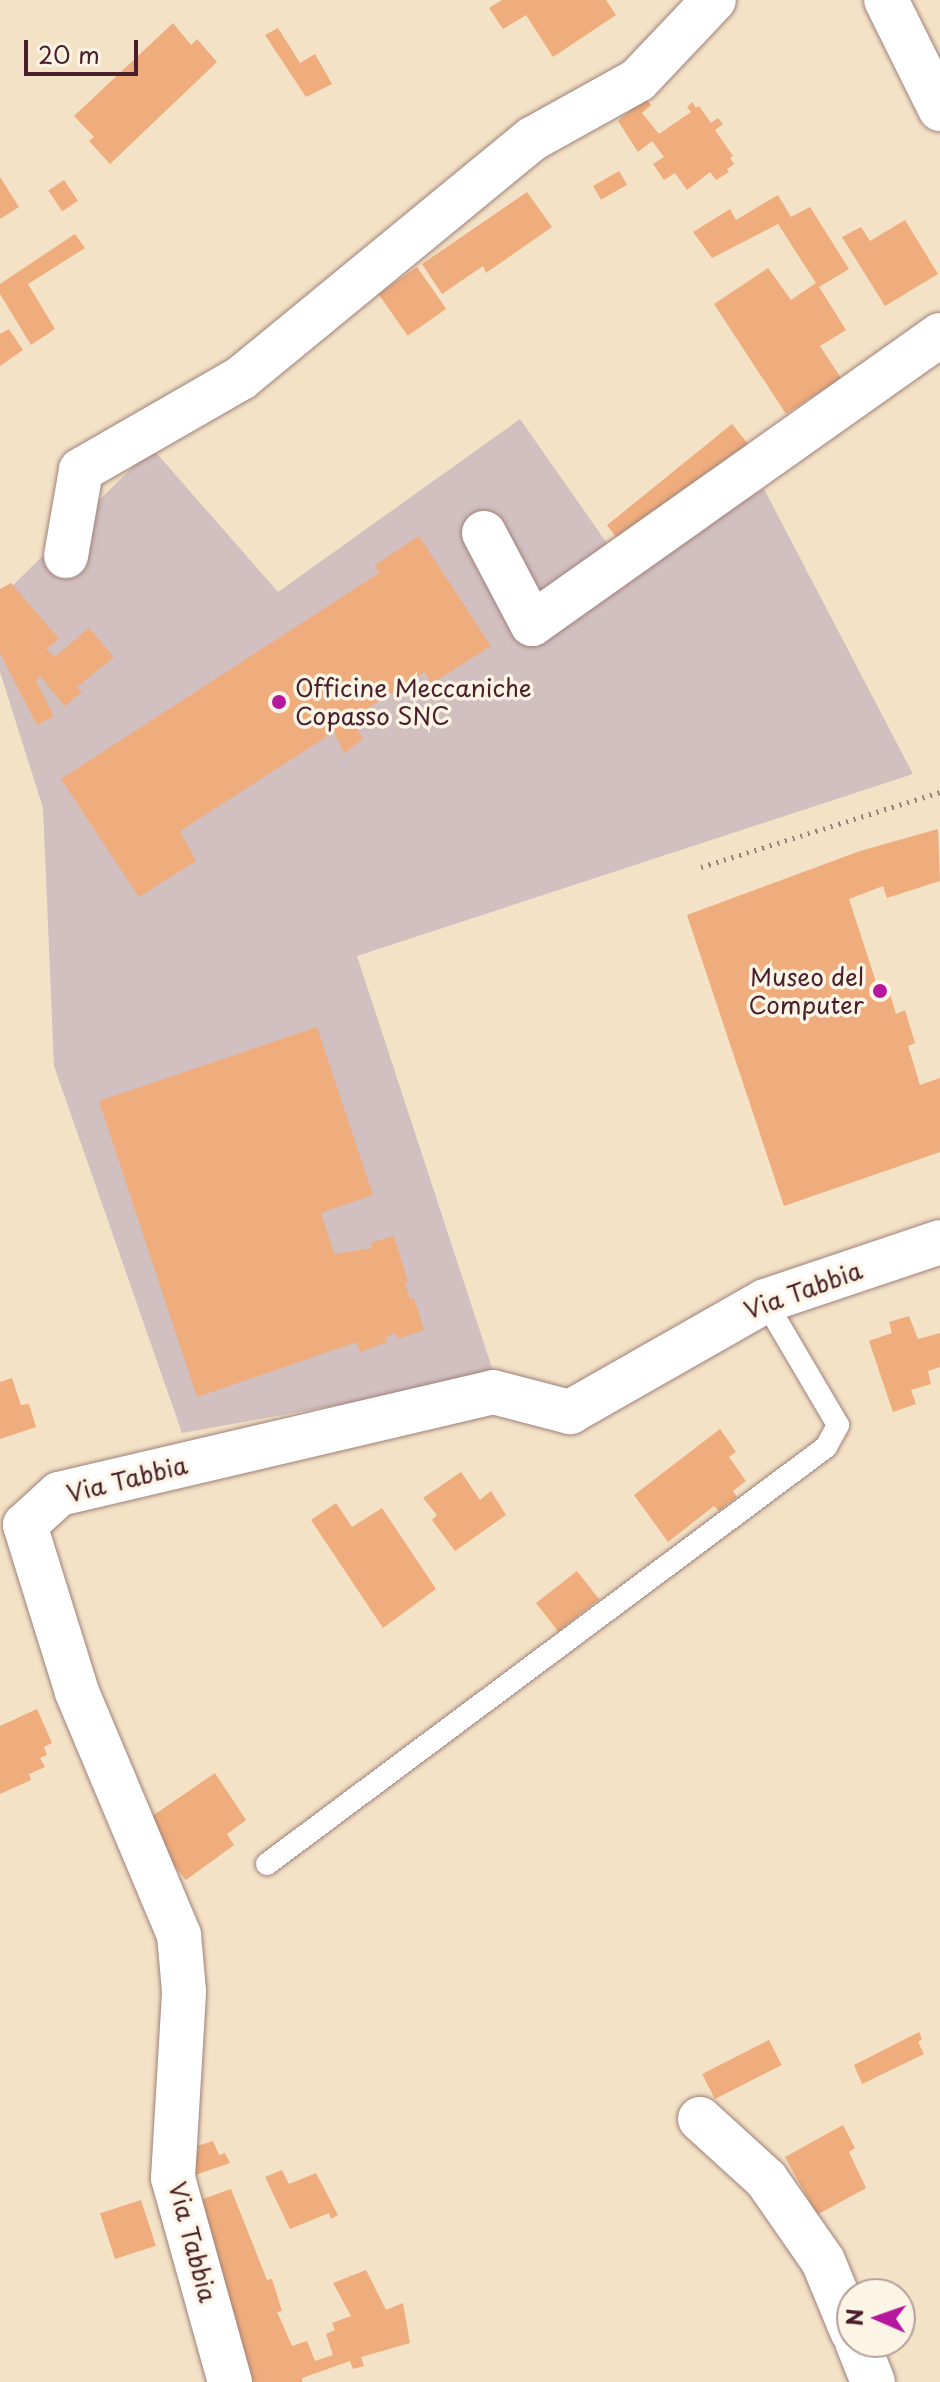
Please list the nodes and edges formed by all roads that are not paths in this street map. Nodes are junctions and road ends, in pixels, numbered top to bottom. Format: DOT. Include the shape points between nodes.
graph roads {
  1 [pos="714,0"];
  2 [pos="886,0"];
  3 [pos="940,109"];
  4 [pos="940,335"];
  5 [pos="484,533"];
  6 [pos="66,556"];
  7 [pos="940,1242"];
  8 [pos="765,1301"];
  9 [pos="267,1864"];
  10 [pos="700,2119"];
  11 [pos="836,2292"];
  12 [pos="863,2358"];
  13 [pos="230,2382"];
  14 [pos="873,2382"];
  1 -- 6 [label="street" via="638,80 532,139 241,378 81,470"];
  2 -- 3 [label="street"];
  4 -- 5 [label="street" via="532,624"];
  7 -- 8 [label="street, Via Tabbia"];
  8 -- 9 [label="lane" via="838,1425 826,1447"];
  8 -- 13 [label="street, Via Tabbia" via="570,1412 493,1392 59,1494 25,1525 77,1692 179,1935 184,1991 173,2178"];
  10 -- 11 [label="street" via="766,2179 823,2261"];
  12 -- 14 [label="street"];
}
